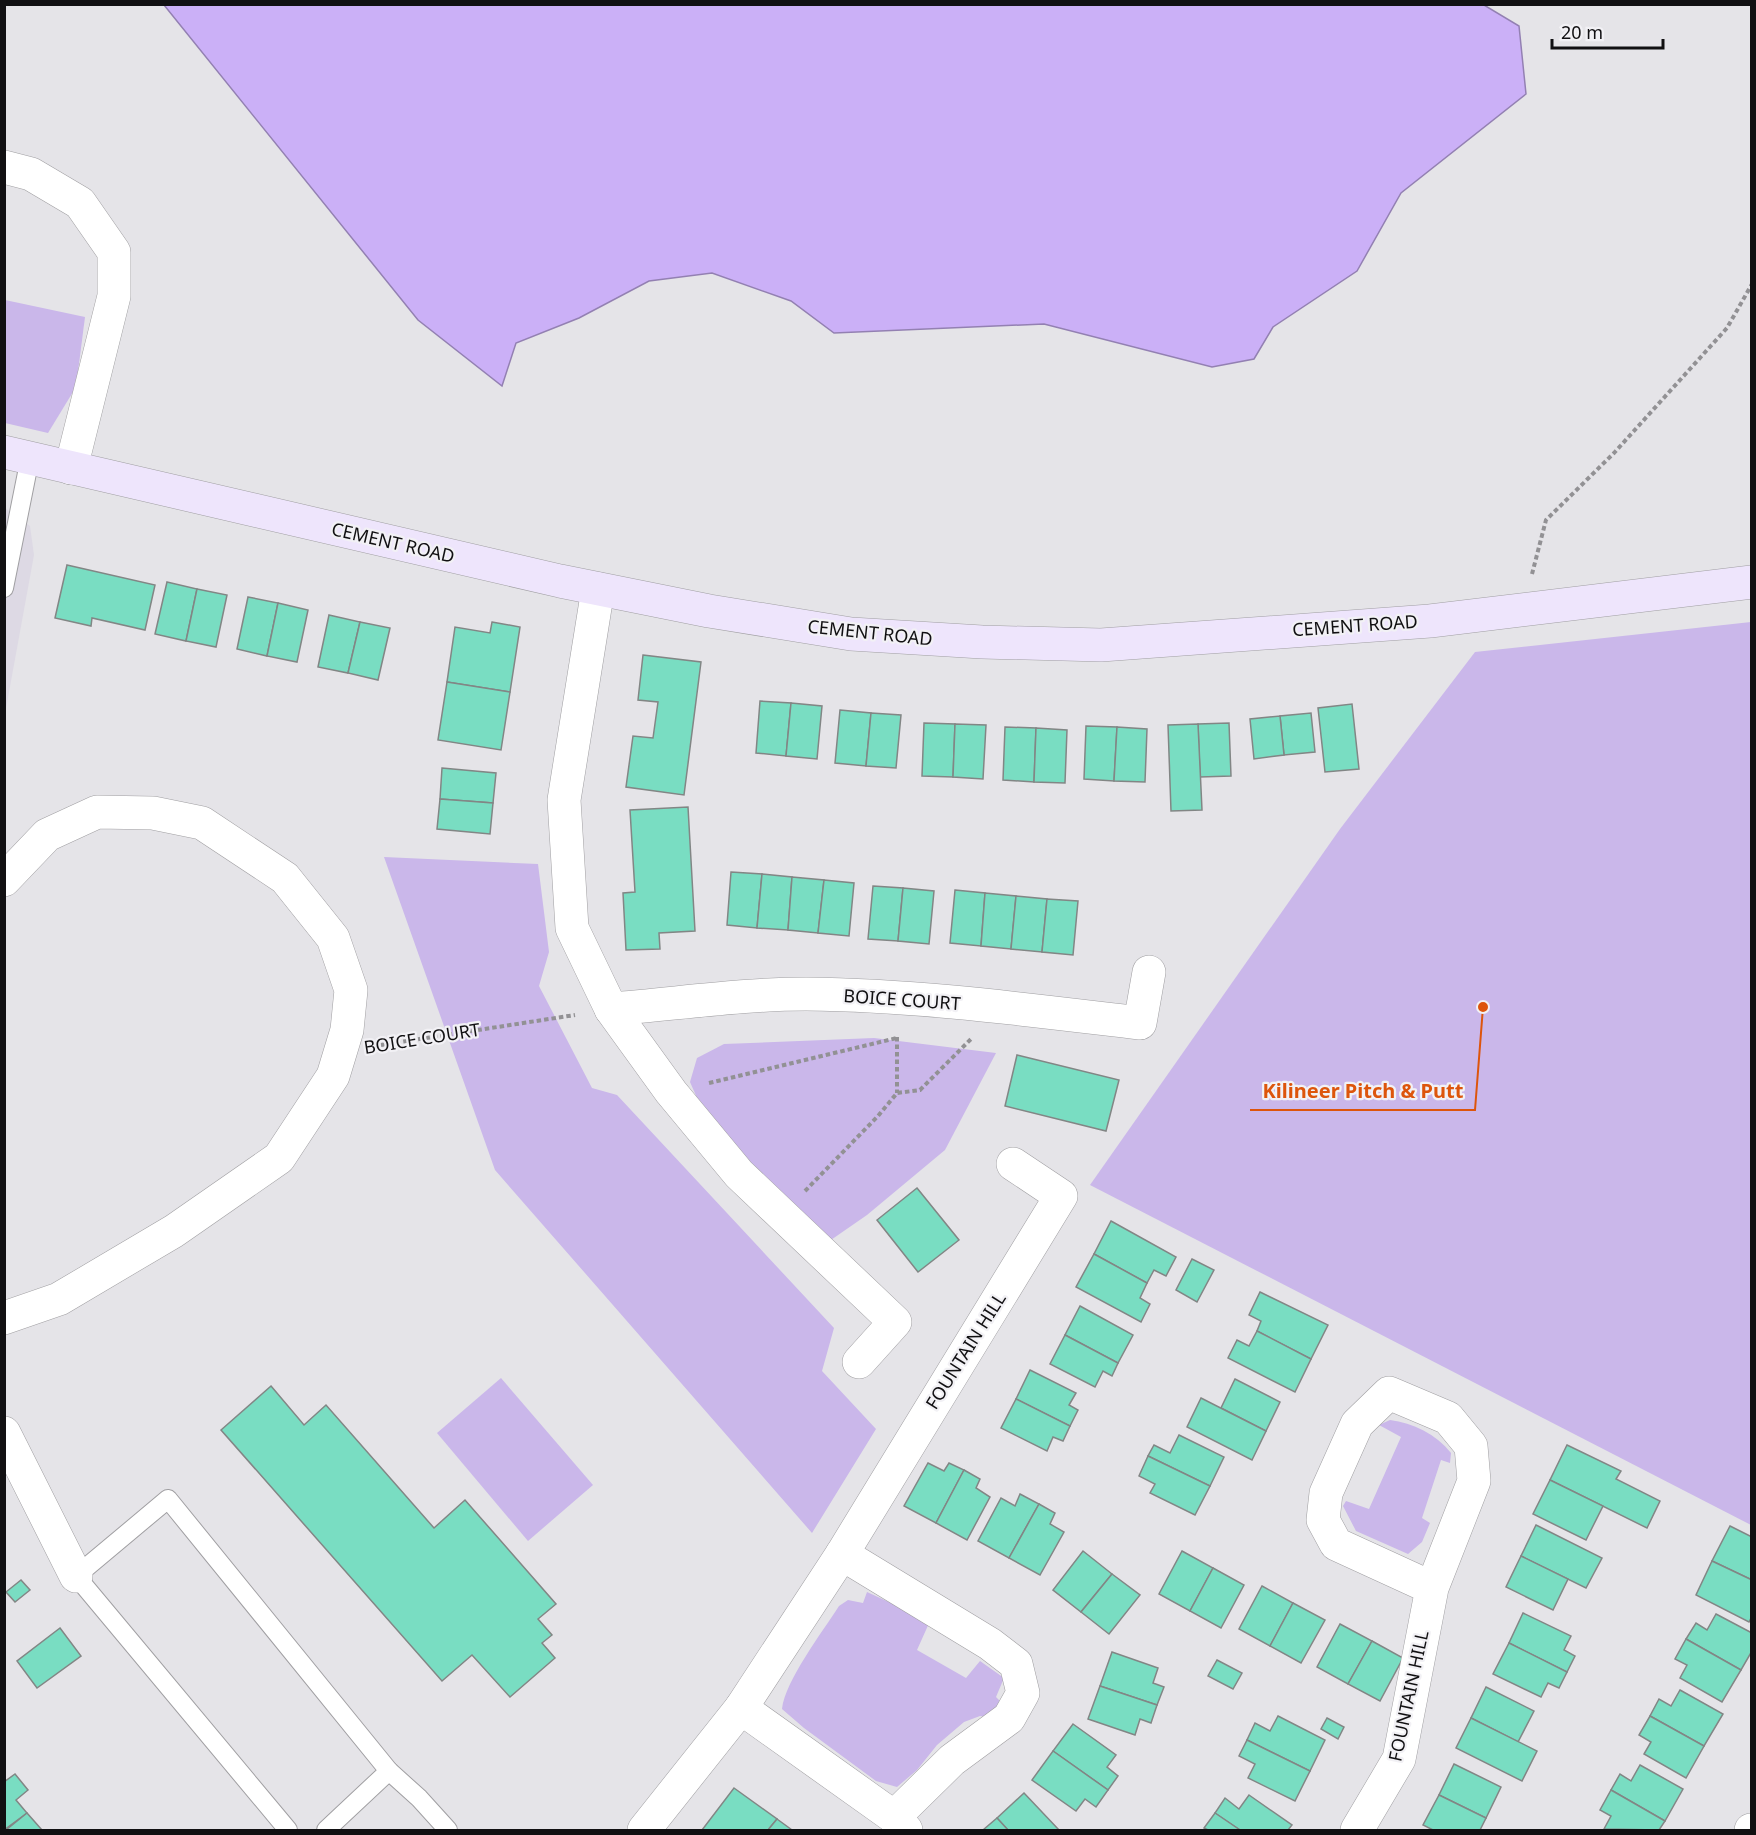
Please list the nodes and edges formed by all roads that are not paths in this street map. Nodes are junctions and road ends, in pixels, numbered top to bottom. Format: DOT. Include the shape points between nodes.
graph roads {
  1 [pos="4,167"];
  2 [pos="17,455"];
  3 [pos="71,468"];
  4 [pos="1752,582"];
  5 [pos="4,588"];
  6 [pos="598,589"];
  7 [pos="4,880"];
  8 [pos="1149,972"];
  9 [pos="611,1010"];
  10 [pos="1013,1164"];
  11 [pos="4,1318"];
  12 [pos="859,1362"];
  13 [pos="4,1433"];
  14 [pos="842,1554"];
  15 [pos="76,1576"];
  16 [pos="1432,1588"];
  17 [pos="741,1708"];
  18 [pos="389,1771"];
  19 [pos="900,1824"];
  20 [pos="288,1830"];
  21 [pos="326,1830"];
  22 [pos="448,1830"];
  23 [pos="644,1830"];
  24 [pos="1357,1830"];
  1 -- 3 [label="street" via="31,174 80,203 114,252 114,296"];
  2 -- 3 [label="street, CEMENT ROAD"];
  2 -- 5 [label="lane"];
  3 -- 6 [label="street, CEMENT ROAD"];
  4 -- 6 [label="street, CEMENT ROAD" via="1430,621 1101,645 851,634"];
  6 -- 9 [label="street" via="564,800 572,928"];
  7 -- 11 [label="street, BOICE COURT" via="46,835 97,812 153,813 202,823 285,878 333,938 351,990 333,1076 279,1158 174,1231 59,1299"];
  8 -- 9 [label="street, BOICE COURT" via="1140,1023 1004,1007 805,994 719,998"];
  9 -- 12 [label="street" via="671,1092 739,1174 895,1322"];
  10 -- 14 [label="street, FOUNTAIN HILL" via="1061,1196"];
  13 -- 15 [label="street"];
  14 -- 17 [label="street, FOUNTAIN HILL"];
  14 -- 19 [label="street" via="1007,1657 1016,1664 1023,1693 1009,1718 952,1761"];
  15 -- 18 [label="lane" via="168,1499"];
  15 -- 20 [label="lane"];
  16 -- 16 [label="street, FOUNTAIN HILL" via="1336,1544 1323,1520 1326,1493 1358,1424 1389,1393 1448,1418 1471,1446 1474,1481"];
  16 -- 24 [label="street, FOUNTAIN HILL" via="1399,1759"];
  17 -- 19 [label="street"];
  17 -- 23 [label="street, FOUNTAIN HILL"];
  18 -- 21 [label="lane"];
  18 -- 22 [label="lane"];
}
